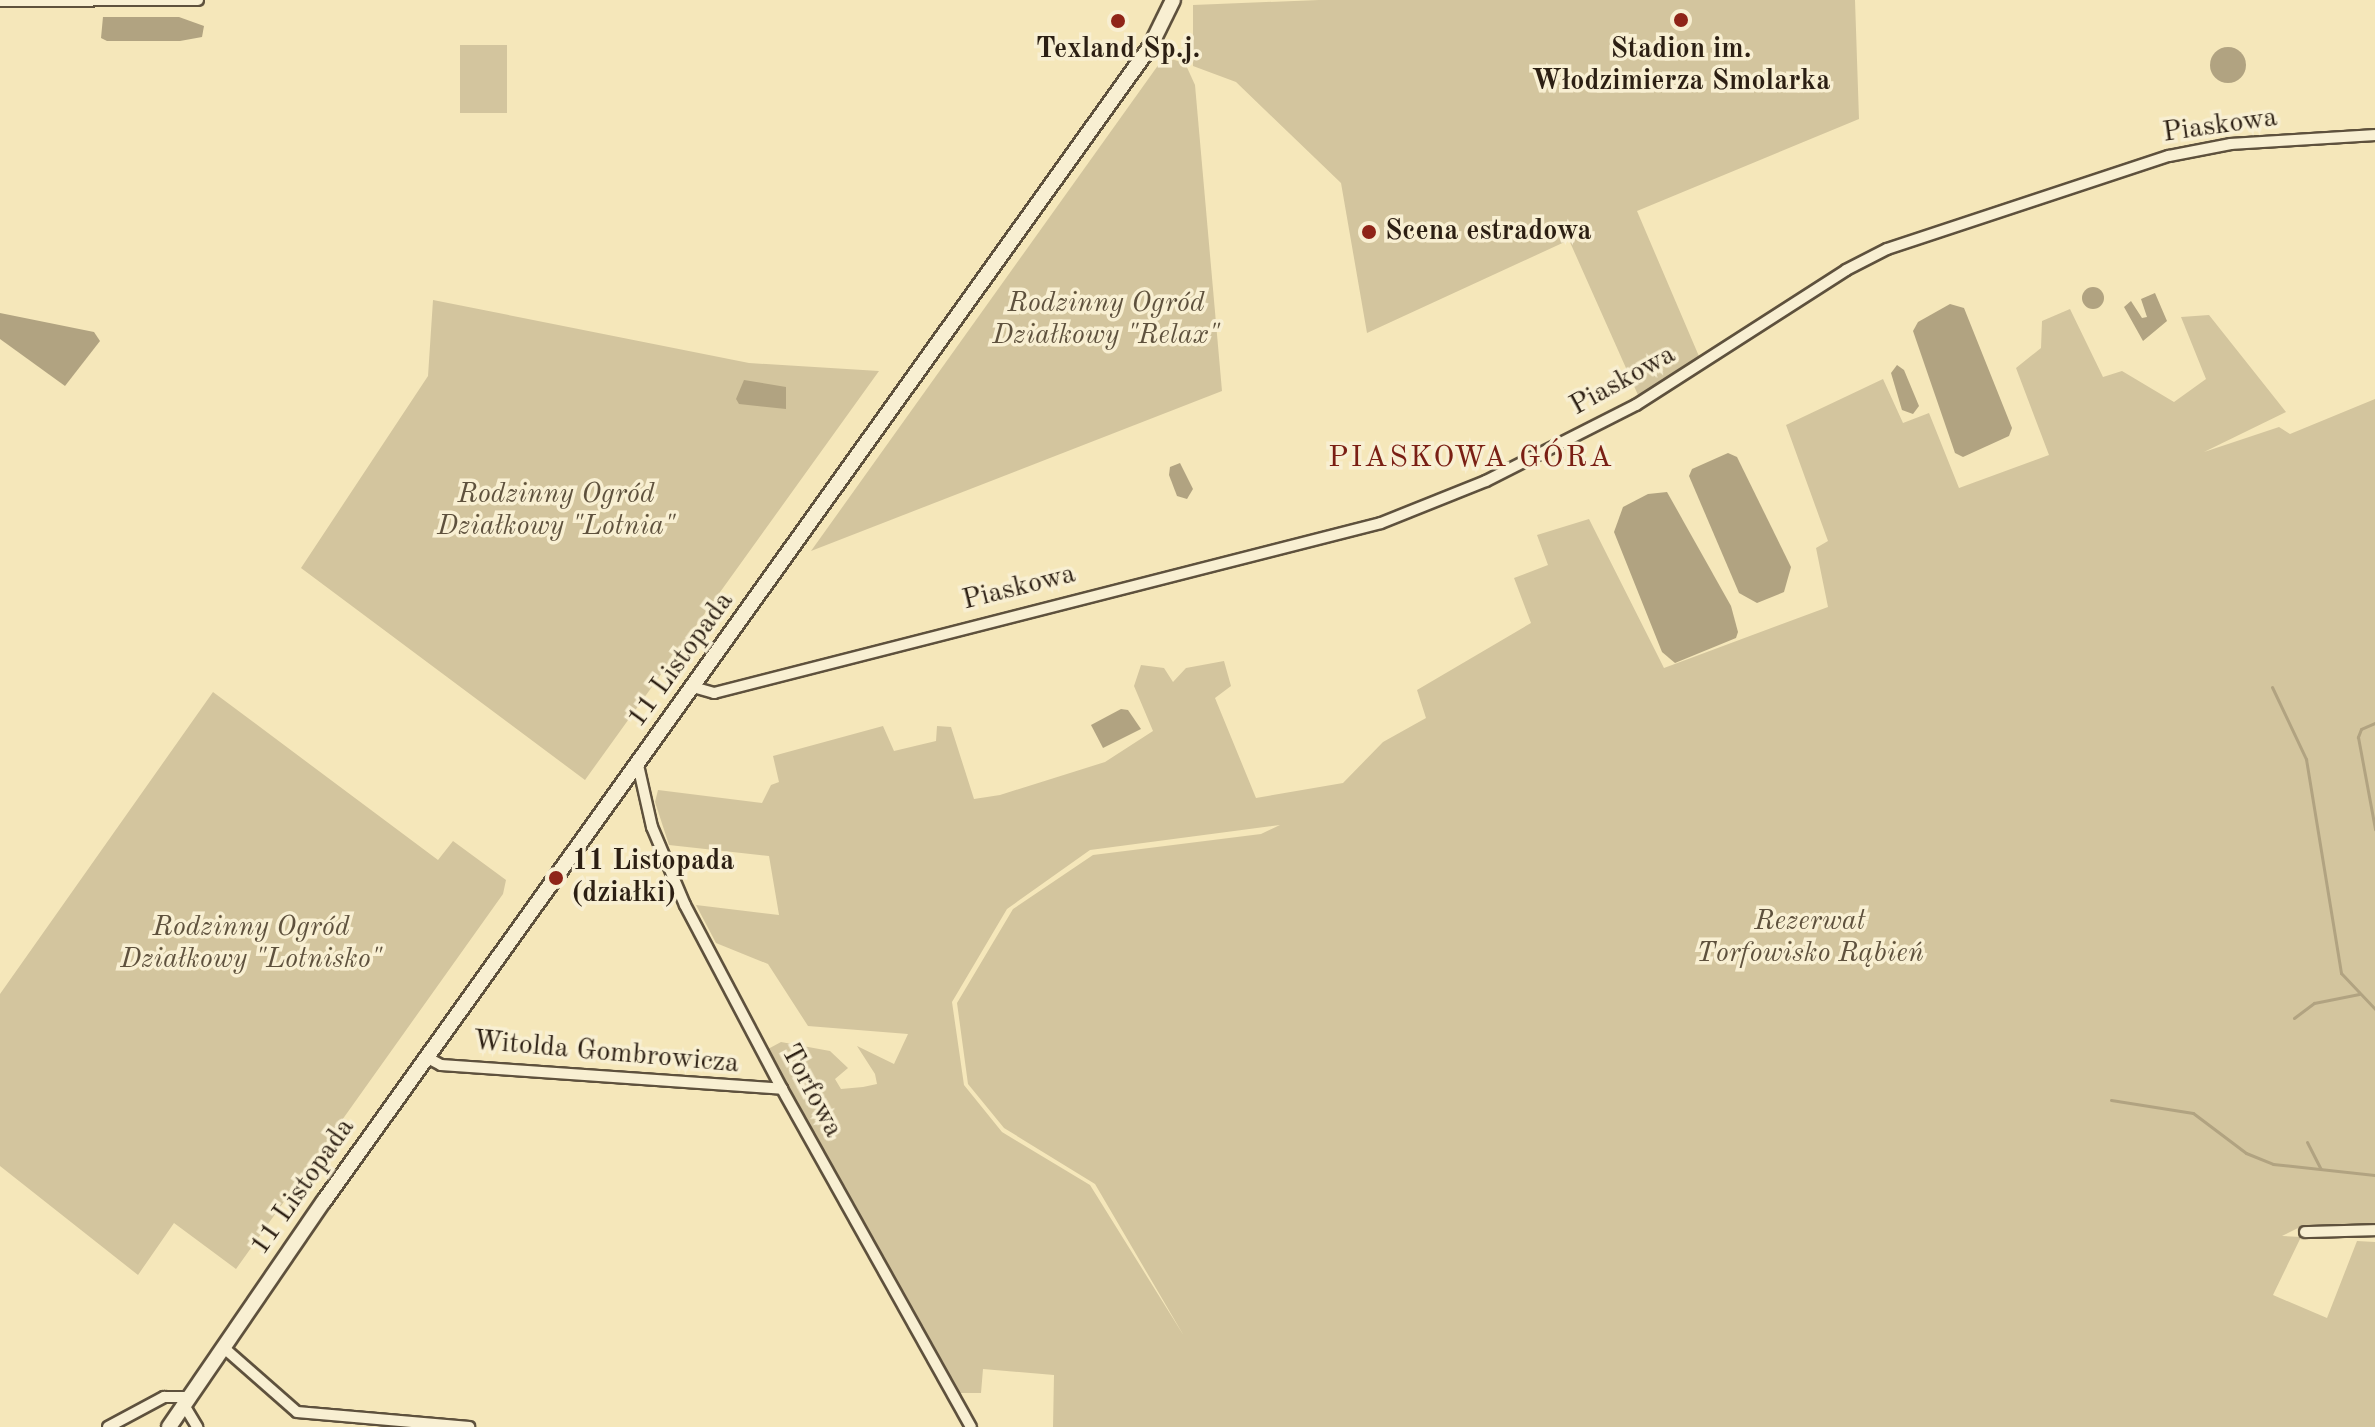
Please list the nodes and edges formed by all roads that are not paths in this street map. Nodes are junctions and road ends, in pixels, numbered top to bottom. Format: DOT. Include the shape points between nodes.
graph roads {
  1 [pos="198,0"];
  2 [pos="1173,0"];
  3 [pos="0,1"];
  4 [pos="2375,135"];
  5 [pos="693,687"];
  6 [pos="638,765"];
  7 [pos="428,1058"];
  8 [pos="782,1089"];
  9 [pos="2375,1230"];
  10 [pos="2305,1232"];
  11 [pos="223,1347"];
  12 [pos="187,1401"];
  13 [pos="108,1427"];
  14 [pos="169,1427"];
  15 [pos="197,1427"];
  16 [pos="469,1427"];
  17 [pos="971,1427"];
  1 -- 3 [label="street"];
  2 -- 5 [label="street, 11 Listopada" via="1150,47"];
  4 -- 5 [label="street, Piaskowa" via="2231,144 2169,156 1887,249 1636,405 1416,511 714,693"];
  5 -- 6 [label="street, 11 Listopada"];
  6 -- 7 [label="street, 11 Listopada"];
  6 -- 8 [label="street, Torfowa" via="652,827 669,869"];
  7 -- 8 [label="street, Witolda Gombrowicza" via="441,1065 764,1092"];
  7 -- 11 [label="street, 11 Listopada"];
  8 -- 17 [label="street, Torfowa"];
  9 -- 10 [label="street"];
  11 -- 12 [label="street, 11 Listopada"];
  11 -- 16 [label="street" via="297,1412"];
  12 -- 13 [label="street" via="164,1397"];
  12 -- 14 [label="street, 11 Listopada"];
  12 -- 15 [label="street"];
}
